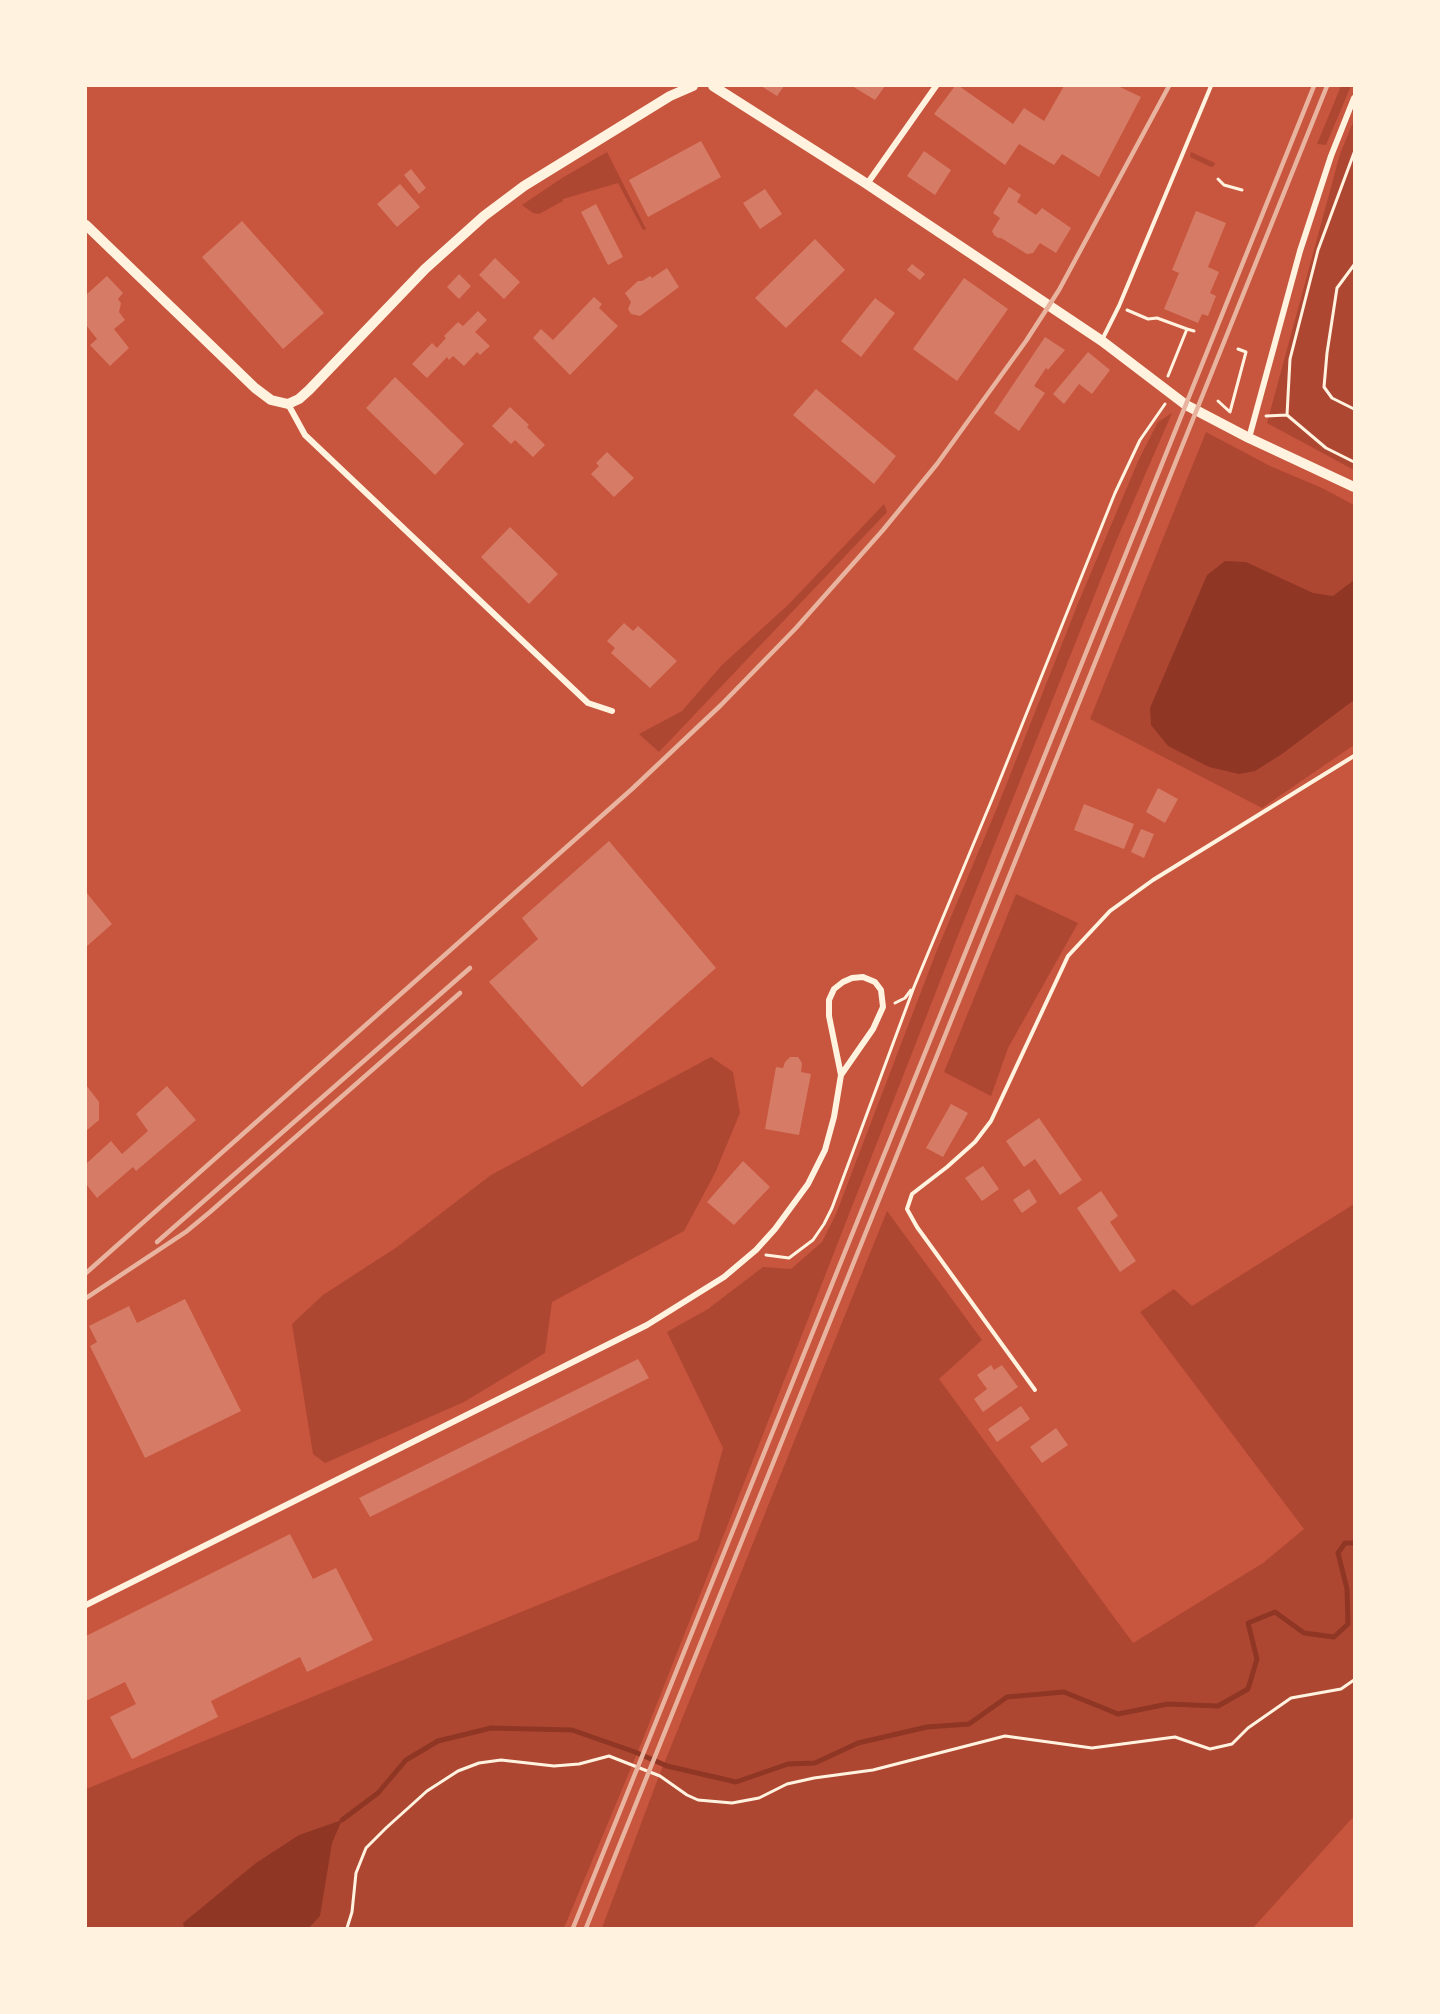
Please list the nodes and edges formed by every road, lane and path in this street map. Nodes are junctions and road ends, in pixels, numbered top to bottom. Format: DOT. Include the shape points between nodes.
graph roads {
  1 [pos="693,86"];
  2 [pos="713,86"];
  3 [pos="936,86"];
  4 [pos="1211,86"];
  5 [pos="1354,98"];
  6 [pos="1354,153"];
  7 [pos="1218,179"];
  8 [pos="867,184"];
  9 [pos="1242,190"];
  10 [pos="86,225"];
  11 [pos="1354,265"];
  12 [pos="1119,306"];
  13 [pos="1187,328"];
  14 [pos="1194,331"];
  15 [pos="1102,341"];
  16 [pos="1238,349"];
  17 [pos="1161,388"];
  18 [pos="1171,395"];
  19 [pos="1218,401"];
  20 [pos="288,404"];
  21 [pos="1354,409"];
  22 [pos="1287,415"];
  23 [pos="1255,417"];
  24 [pos="1249,438"];
  25 [pos="1354,462"];
  26 [pos="1354,487"];
  27 [pos="612,711"];
  28 [pos="1354,756"];
  29 [pos="914,987"];
  30 [pos="883,1007"];
  31 [pos="841,1075"];
  32 [pos="756,1251"];
  33 [pos="1035,1390"];
  34 [pos="86,1605"];
  35 [pos="1354,1680"];
  36 [pos="347,1929"];
  1 -- 20 [label="street" via="669,96 524,186 484,216 425,269 309,390"];
  2 -- 8 [label="street"];
  3 -- 8 [label="street"];
  4 -- 12 [label="lane"];
  5 -- 23 [label="street" via="1300,251"];
  6 -- 22 [label="path" via="1318,250 1290,359"];
  7 -- 9 [label="path"];
  8 -- 15 [label="street"];
  10 -- 20 [label="street" via="255,388 271,400"];
  11 -- 21 [label="path" via="1336,288 1324,387 1332,398"];
  12 -- 13 [label="path" via="1148,319"];
  12 -- 15 [label="lane"];
  13 -- 14 [label="path"];
  13 -- 17 [label="path"];
  15 -- 17 [label="street"];
  16 -- 19 [label="path" via="1246,352 1230,412"];
  17 -- 18 [label="street"];
  18 -- 24 [label="street"];
  18 -- 29 [label="path" via="1140,440 1115,494"];
  20 -- 27 [label="street" via="305,435 588,703"];
  22 -- 23 [label="path"];
  22 -- 25 [label="path" via="1326,448"];
  23 -- 24 [label="street"];
  24 -- 26 [label="street"];
  28 -- 33 [label="lane" via="1153,880 1110,911 1068,956 991,1121 975,1142 912,1194 907,1209 917,1227"];
  29 -- 30 [label="path" via="904,998"];
  29 -- 32 [label="path" via="824,1224 813,1240 789,1258"];
  30 -- 31 [label="street" via="873,1029"];
  30 -- 31 [label="street" via="881,990 863,977 852,978 834,989 830,1016"];
  31 -- 32 [label="street" via="825,1150 808,1185"];
  32 -- 34 [label="street" via="724,1277 647,1325"];
  35 -- 36 [label="path" via="1341,1689 1291,1698 1232,1744 1210,1749 1175,1737 1092,1748 1005,1736 873,1770 787,1784 759,1798 732,1803 698,1800 660,1776 609,1756 554,1766 501,1760 479,1763 458,1771 428,1791 366,1848 356,1873"];
}
